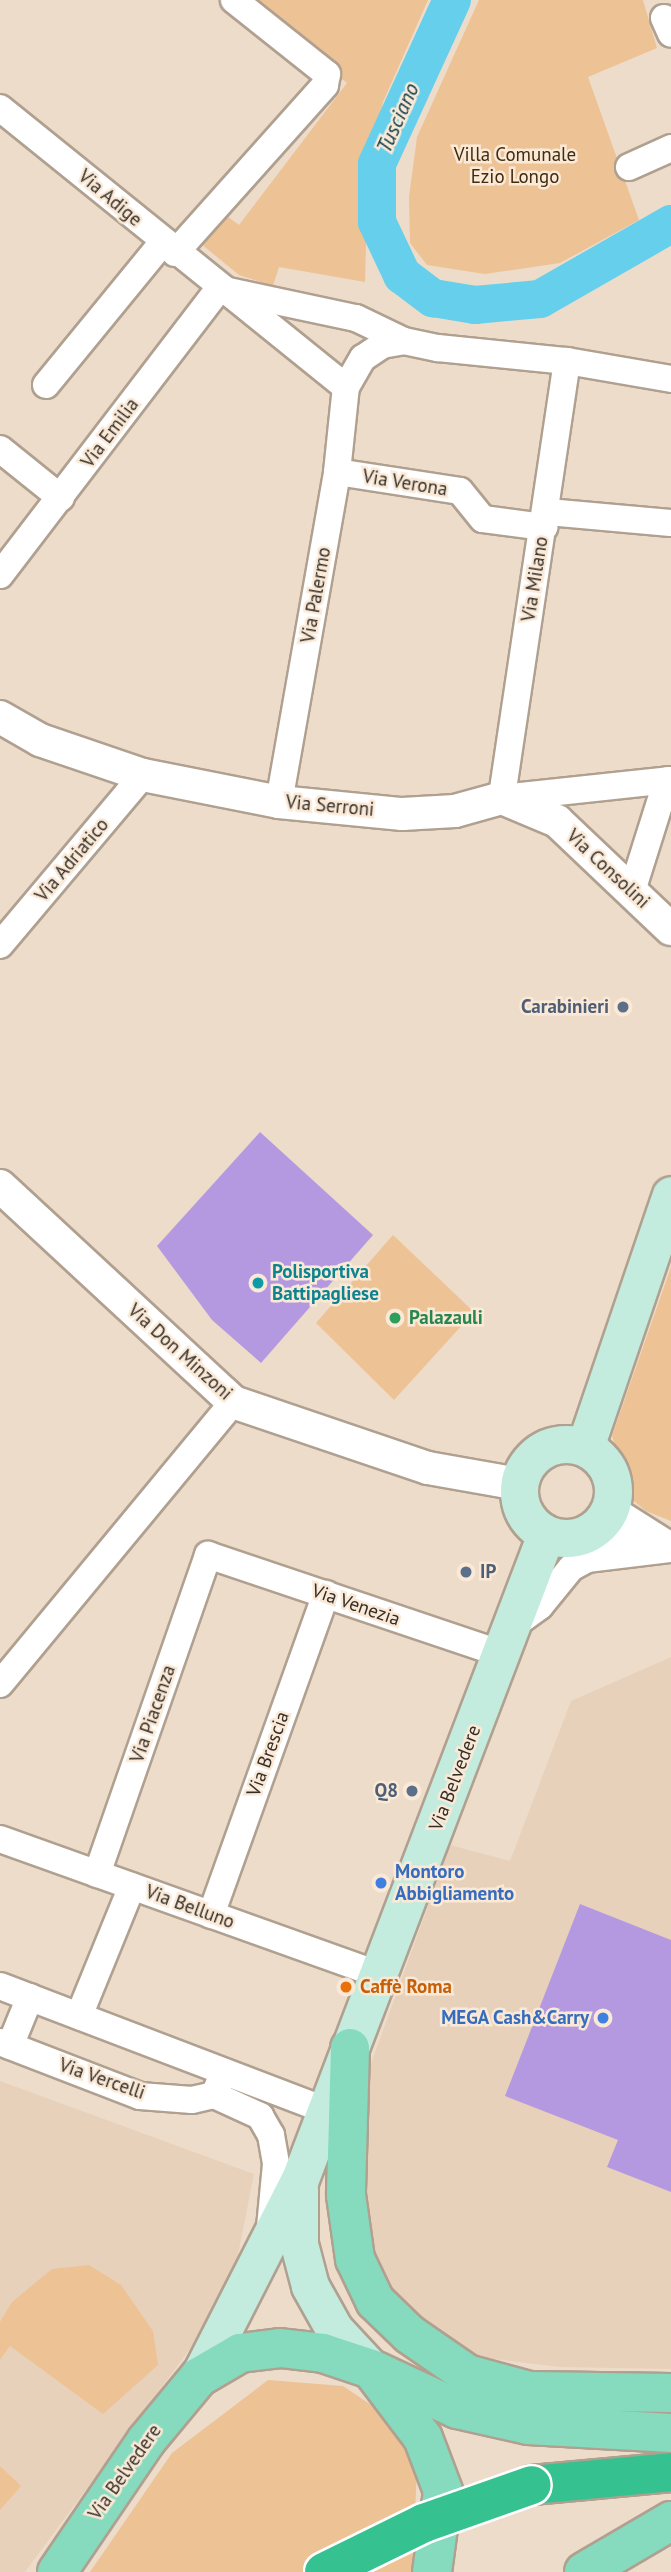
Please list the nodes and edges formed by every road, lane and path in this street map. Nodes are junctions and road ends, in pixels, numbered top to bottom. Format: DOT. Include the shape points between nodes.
graph roads {
  1 [pos="234,0"];
  2 [pos="0,108"];
  3 [pos="671,148"];
  4 [pos="629,167"];
  5 [pos="169,247"];
  6 [pos="219,289"];
  7 [pos="404,341"];
  8 [pos="566,361"];
  9 [pos="671,379"];
  10 [pos="46,384"];
  11 [pos="346,387"];
  12 [pos="0,449"];
  13 [pos="337,472"];
  14 [pos="61,498"];
  15 [pos="671,523"];
  16 [pos="544,526"];
  17 [pos="0,575"];
  18 [pos="0,717"];
  19 [pos="144,775"];
  20 [pos="669,780"];
  21 [pos="502,798"];
  22 [pos="279,802"];
  23 [pos="632,891"];
  24 [pos="671,929"];
  25 [pos="0,945"];
  26 [pos="0,1186"];
  27 [pos="671,1195"];
  28 [pos="233,1402"];
  29 [pos="585,1447"];
  30 [pos="519,1484"];
  31 [pos="599,1521"];
  32 [pos="546,1534"];
  33 [pos="666,1545"];
  34 [pos="208,1555"];
  35 [pos="326,1594"];
  36 [pos="509,1640"];
  37 [pos="0,1684"];
  38 [pos="0,1839"];
  39 [pos="97,1874"];
  40 [pos="132,1886"];
  41 [pos="211,1914"];
  42 [pos="379,1975"];
  43 [pos="0,1986"];
  44 [pos="30,1997"];
  45 [pos="79,2016"];
  46 [pos="5,2044"];
  47 [pos="350,2048"];
  48 [pos="219,2084"];
  49 [pos="325,2110"];
  50 [pos="300,2179"];
  51 [pos="269,2239"];
  52 [pos="371,2369"];
  53 [pos="199,2377"];
  54 [pos="671,2393"];
  55 [pos="671,2432"];
  56 [pos="671,2472"];
  57 [pos="671,2521"];
  58 [pos="57,2572"];
  59 [pos="324,2572"];
  60 [pos="432,2572"];
  61 [pos="584,2572"];
  1 -- 5 [label="street" via="327,74 325,85"];
  2 -- 5 [label="street, Via Adige"];
  3 -- 4 [label="street"];
  5 -- 6 [label="street, Via Adige"];
  5 -- 10 [label="street"];
  6 -- 7 [label="street, Via Adige" via="356,318"];
  6 -- 11 [label="street, Via Adige"];
  6 -- 14 [label="street, Via Emilia"];
  7 -- 8 [label="street, Via Adige"];
  7 -- 11 [label="street, Via Adige" via="382,345 363,358"];
  8 -- 9 [label="street, Via Adige"];
  8 -- 16 [label="street, Via Milano"];
  11 -- 13 [label="street, Via Palermo"];
  12 -- 14 [label="street"];
  13 -- 16 [label="street, Via Verona" via="460,491 483,519"];
  13 -- 22 [label="street, Via Palermo"];
  14 -- 17 [label="street, Via Emilia"];
  15 -- 16 [label="street, Via Verona"];
  16 -- 21 [label="street, Via Milano"];
  18 -- 19 [label="street, Via Serroni" via="40,740"];
  19 -- 22 [label="street, Via Serroni"];
  19 -- 25 [label="street, Via Adriatico"];
  20 -- 21 [label="street, Via Serroni"];
  20 -- 23 [label="street"];
  21 -- 22 [label="street, Via Serroni" via="455,811 402,814"];
  21 -- 23 [label="street, Via Consolini" via="557,821"];
  23 -- 24 [label="street, Via Consolini"];
  26 -- 28 [label="street, Via Don Minzoni"];
  27 -- 29 [label="main road"];
  28 -- 30 [label="street, Via Don Minzoni" via="428,1468"];
  28 -- 37 [label="street"];
  29 -- 30 [label="main road" via="557,1444 544,1449 524,1470"];
  29 -- 31 [label="main road" via="609,1471"];
  30 -- 32 [label="main road" via="524,1513"];
  31 -- 32 [label="main road" via="559,1538"];
  31 -- 33 [label="street"];
  31 -- 33 [label="street"];
  32 -- 36 [label="main road, Via Belvedere"];
  33 -- 36 [label="street" via="587,1559 570,1568"];
  34 -- 35 [label="street, Via Venezia"];
  34 -- 39 [label="street, Via Piacenza"];
  35 -- 36 [label="street, Via Venezia"];
  35 -- 41 [label="street, Via Brescia"];
  36 -- 42 [label="main road, Via Belvedere"];
  38 -- 39 [label="street, Via Belluno"];
  39 -- 40 [label="street, Via Belluno"];
  40 -- 41 [label="street, Via Belluno"];
  40 -- 45 [label="street"];
  41 -- 42 [label="street, Via Belluno"];
  42 -- 47 [label="main road, Via Belvedere"];
  43 -- 44 [label="street, Via Vercelli"];
  44 -- 45 [label="street, Via Vercelli"];
  44 -- 46 [label="street, Via Vercelli"];
  45 -- 48 [label="street, Via Vercelli"];
  46 -- 48 [label="street, Via Vercelli" via="140,2096 192,2100"];
  47 -- 49 [label="main road, Via Belvedere"];
  47 -- 54 [label="main road" via="346,2195 355,2259 375,2301 410,2334 467,2374 529,2391"];
  48 -- 49 [label="street, Via Vercelli"];
  48 -- 51 [label="street" via="260,2116 271,2135 276,2164"];
  49 -- 50 [label="main road, Via Belvedere"];
  50 -- 51 [label="main road, Via Belvedere"];
  50 -- 52 [label="main road, Via Belvedere" via="299,2244 310,2286 334,2329"];
  51 -- 53 [label="main road, Via Belvedere"];
  52 -- 53 [label="main road, Via Belvedere" via="323,2353 280,2348 240,2353"];
  52 -- 55 [label="main road" via="457,2409 528,2425"];
  52 -- 60 [label="main road, Via Belvedere" via="423,2438 443,2491"];
  53 -- 58 [label="main road, Via Belvedere" via="146,2441"];
  56 -- 59 [label="highway, bridge" via="532,2485 424,2523"];
  57 -- 61 [label="main road"];
}
